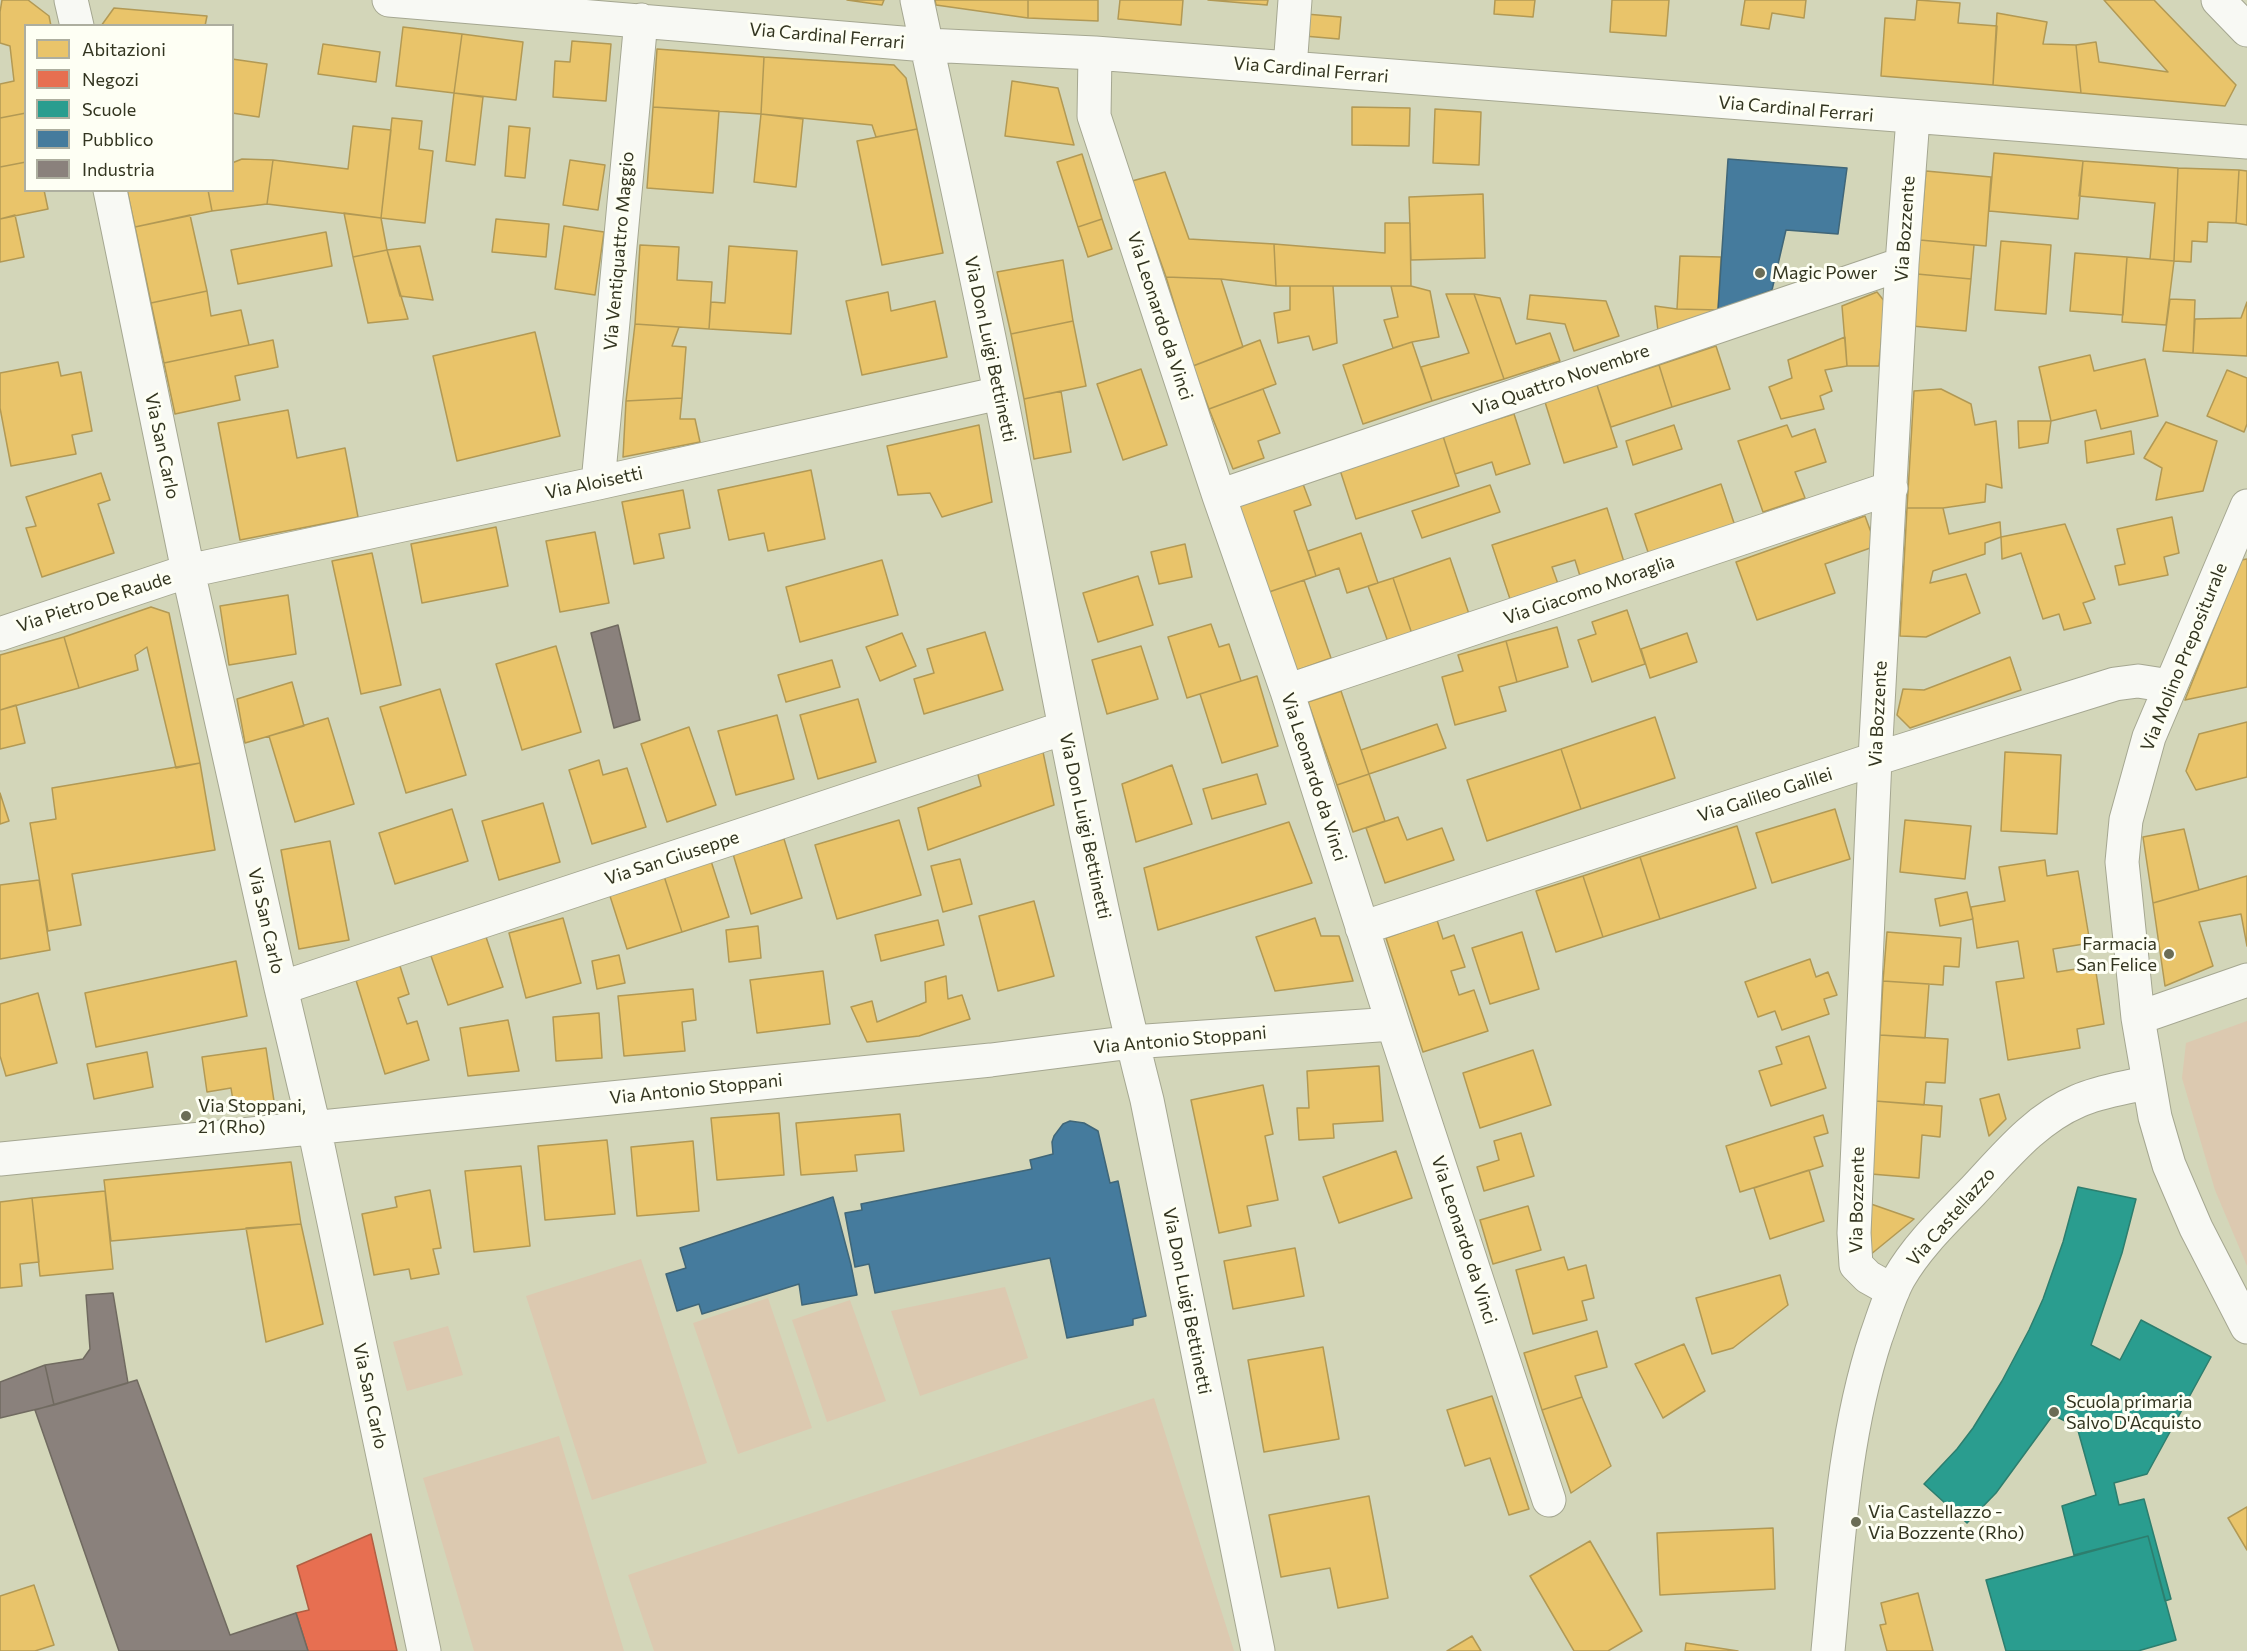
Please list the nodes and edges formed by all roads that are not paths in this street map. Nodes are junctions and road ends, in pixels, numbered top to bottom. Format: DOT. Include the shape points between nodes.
graph roads {
  1 [pos="71,0"];
  2 [pos="389,0"];
  3 [pos="917,0"];
  4 [pos="1295,0"];
  5 [pos="2218,0"];
  6 [pos="451,2"];
  7 [pos="641,20"];
  8 [pos="76,24"];
  9 [pos="2247,30"];
  10 [pos="926,45"];
  11 [pos="1095,53"];
  12 [pos="1290,68"];
  13 [pos="1913,118"];
  14 [pos="2243,140"];
  15 [pos="110,192"];
  16 [pos="1902,264"];
  17 [pos="1000,393"];
  18 [pos="598,483"];
  19 [pos="1891,488"];
  20 [pos="1219,496"];
  21 [pos="2247,506"];
  22 [pos="188,571"];
  23 [pos="0,634"];
  24 [pos="2170,686"];
  25 [pos="1287,691"];
  26 [pos="1064,728"];
  27 [pos="1875,759"];
  28 [pos="1362,928"];
  29 [pos="2247,980"];
  30 [pos="281,988"];
  31 [pos="2138,1018"];
  32 [pos="1393,1024"];
  33 [pos="1132,1042"];
  34 [pos="2149,1082"];
  35 [pos="314,1127"];
  36 [pos="0,1159"];
  37 [pos="1893,1291"];
  38 [pos="2247,1328"];
  39 [pos="1550,1500"];
  40 [pos="424,1651"];
  41 [pos="1258,1651"];
  42 [pos="1828,1651"];
  1 -- 8 [label="street"];
  2 -- 6 [label="street, Via Cardinal Ferrari"];
  3 -- 10 [label="street, Via Don Luigi Bettinetti"];
  4 -- 12 [label="street"];
  5 -- 9 [label="street"];
  6 -- 7 [label="street, Via Cardinal Ferrari"];
  7 -- 10 [label="street, Via Cardinal Ferrari"];
  7 -- 18 [label="street, Via Ventiquattro Maggio"];
  10 -- 11 [label="street, Via Cardinal Ferrari"];
  10 -- 17 [label="street, Via Don Luigi Bettinetti"];
  11 -- 12 [label="street, Via Cardinal Ferrari"];
  11 -- 20 [label="street, Via Leonardo da Vinci" via="1094,116"];
  12 -- 13 [label="street, Via Cardinal Ferrari"];
  13 -- 14 [label="street, Via Cardinal Ferrari"];
  13 -- 16 [label="street, Via Bozzente"];
  15 -- 22 [label="street, Via San Carlo"];
  16 -- 19 [label="street, Via Bozzente"];
  16 -- 20 [label="street, Via Quattro Novembre"];
  17 -- 18 [label="street, Via Aloisetti"];
  17 -- 26 [label="street, Via Don Luigi Bettinetti"];
  18 -- 22 [label="street, Via Aloisetti"];
  19 -- 25 [label="street, Via Giacomo Moraglia"];
  19 -- 27 [label="street, Via Bozzente"];
  20 -- 25 [label="street, Via Leonardo da Vinci"];
  21 -- 24 [label="street, Via Molino Prepositurale"];
  22 -- 23 [label="street, Via Pietro De Raude"];
  22 -- 30 [label="street, Via San Carlo"];
  24 -- 27 [label="street, Via Galileo Galilei" via="2138,681 2115,684"];
  24 -- 31 [label="street, Via Molino Prepositurale" via="2149,737 2126,820 2122,862"];
  25 -- 28 [label="street, Via Leonardo da Vinci"];
  26 -- 30 [label="street, Via San Giuseppe"];
  26 -- 33 [label="street, Via Don Luigi Bettinetti"];
  27 -- 28 [label="street, Via Galileo Galilei"];
  27 -- 37 [label="street, Via Bozzente" via="1854,1250 1856,1265"];
  28 -- 32 [label="street, Via Leonardo da Vinci"];
  29 -- 31 [label="street"];
  30 -- 35 [label="street, Via San Carlo"];
  31 -- 34 [label="street, Via Molino Prepositurale"];
  32 -- 33 [label="street, Via Antonio Stoppani"];
  32 -- 39 [label="street, Via Leonardo da Vinci"];
  33 -- 35 [label="street, Via Antonio Stoppani" via="991,1060"];
  33 -- 41 [label="street, Via Don Luigi Bettinetti"];
  34 -- 37 [label="street, Via Castellazzo" via="2080,1100 2057,1111 2029,1134 1919,1248"];
  34 -- 38 [label="street, Via Molino Prepositurale" via="2169,1165"];
  35 -- 36 [label="street, Via Antonio Stoppani"];
  35 -- 40 [label="street, Via San Carlo"];
  37 -- 42 [label="street, Via Castellazzo" via="1866,1369 1851,1438"];
}
